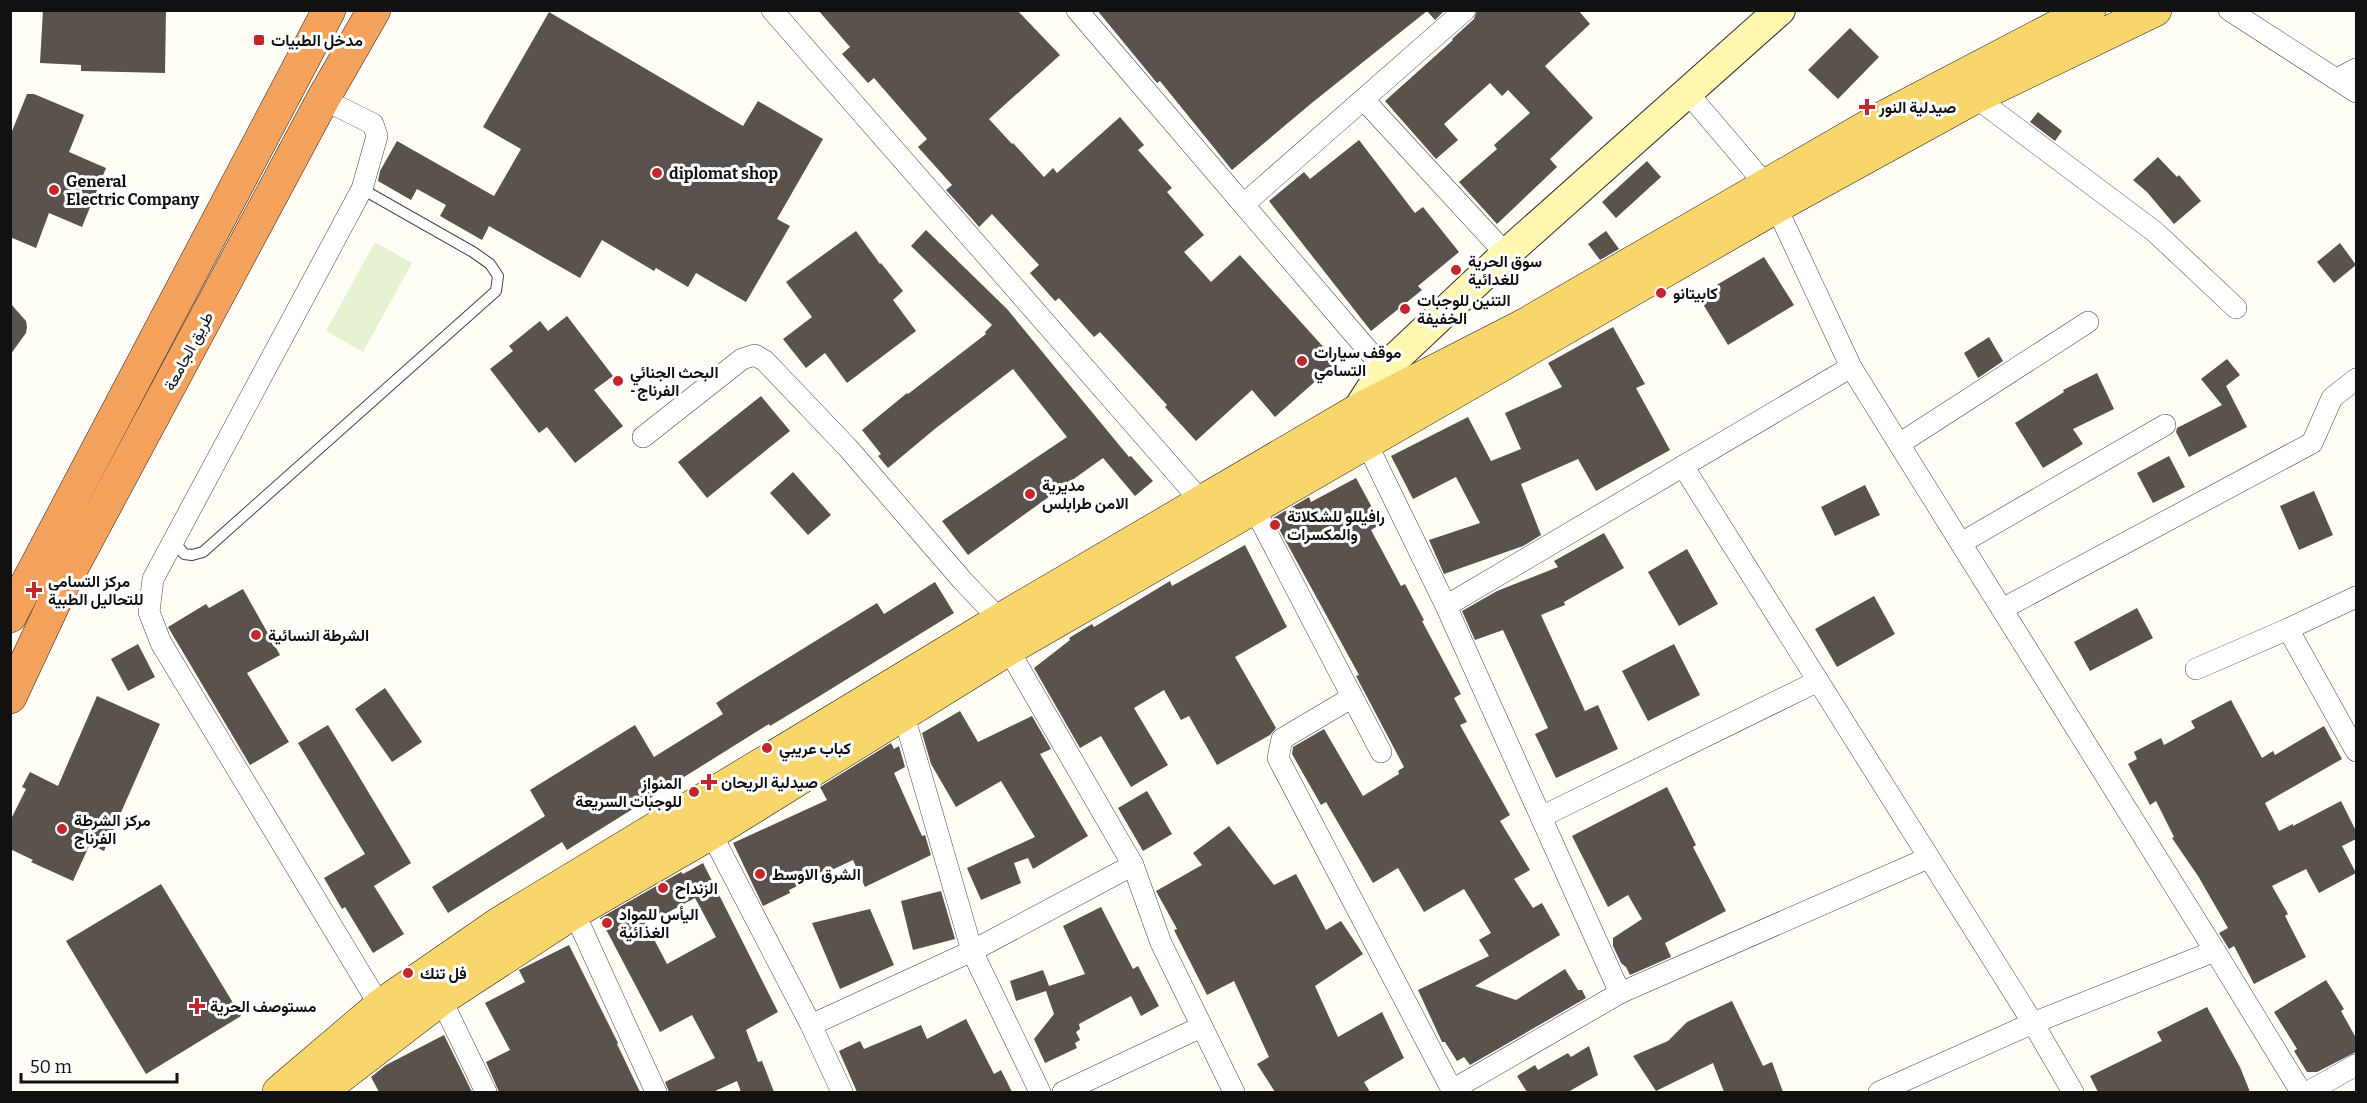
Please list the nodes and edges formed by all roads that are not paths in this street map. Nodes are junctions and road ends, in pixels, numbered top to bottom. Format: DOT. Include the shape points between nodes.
graph roads {
  1 [pos="329,10"];
  2 [pos="374,10"];
  3 [pos="772,10"];
  4 [pos="1077,10"];
  5 [pos="1465,10"];
  6 [pos="1780,10"];
  7 [pos="2089,10"];
  8 [pos="2155,10"];
  9 [pos="2229,10"];
  10 [pos="2356,69"];
  11 [pos="2337,79"];
  12 [pos="1687,92"];
  13 [pos="2356,92"];
  14 [pos="1975,97"];
  15 [pos="323,99"];
  16 [pos="1364,100"];
  17 [pos="1814,172"];
  18 [pos="362,189"];
  19 [pos="1772,196"];
  20 [pos="1244,204"];
  21 [pos="1506,254"];
  22 [pos="2236,309"];
  23 [pos="2088,322"];
  24 [pos="1851,367"];
  25 [pos="1384,369"];
  26 [pos="2356,379"];
  27 [pos="1357,411"];
  28 [pos="2165,425"];
  29 [pos="643,437"];
  30 [pos="1366,442"];
  31 [pos="1899,444"];
  32 [pos="1683,466"];
  33 [pos="1201,501"];
  34 [pos="1254,508"];
  35 [pos="175,542"];
  36 [pos="1961,543"];
  37 [pos="18,583"];
  38 [pos="2356,597"];
  39 [pos="1446,606"];
  40 [pos="2002,609"];
  41 [pos="10,616"];
  42 [pos="2288,629"];
  43 [pos="1004,635"];
  44 [pos="2196,669"];
  45 [pos="1818,681"];
  46 [pos="10,697"];
  47 [pos="1351,698"];
  48 [pos="904,716"];
  49 [pos="1381,752"];
  50 [pos="2356,752"];
  51 [pos="1541,817"];
  52 [pos="711,833"];
  53 [pos="1928,858"];
  54 [pos="1133,865"];
  55 [pos="574,912"];
  56 [pos="972,951"];
  57 [pos="2215,951"];
  58 [pos="1620,993"];
  59 [pos="441,999"];
  60 [pos="380,1006"];
  61 [pos="2033,1023"];
  62 [pos="812,1026"];
  63 [pos="1201,1027"];
  64 [pos="2356,1065"];
  65 [pos="1452,1091"];
  66 [pos="279,1092"];
  67 [pos="320,1092"];
  68 [pos="486,1092"];
  69 [pos="656,1092"];
  70 [pos="843,1092"];
  71 [pos="1040,1092"];
  72 [pos="1063,1092"];
  73 [pos="1234,1092"];
  74 [pos="1879,1092"];
  75 [pos="2073,1092"];
  76 [pos="2301,1092"];
  77 [pos="2308,1092"];
  1 -- 37 [label="highway, طريق الجامعة"];
  2 -- 15 [label="highway, طريق الجامعة"];
  3 -- 33 [label="street"];
  4 -- 20 [label="street"];
  5 -- 16 [label="street"];
  6 -- 12 [label="street"];
  7 -- 17 [label="main road" via="1888,115"];
  8 -- 14 [label="main road"];
  9 -- 11 [label="street"];
  10 -- 11 [label="street"];
  11 -- 13 [label="street"];
  12 -- 19 [label="street"];
  12 -- 21 [label="street"];
  14 -- 17 [label="main road"];
  14 -- 22 [label="street" via="2156,232"];
  15 -- 18 [label="street" via="373,124 377,136"];
  15 -- 46 [label="highway, طريق الجامعة" via="61,588"];
  16 -- 20 [label="street"];
  16 -- 21 [label="street"];
  17 -- 19 [label="main road"];
  18 -- 35 [label="street"];
  18 -- 35 [label="lane" via="490,264 498,276 496,291 203,552 184,554"];
  19 -- 24 [label="street"];
  19 -- 27 [label="main road"];
  19 -- 30 [label="main road" via="1464,388"];
  20 -- 25 [label="street"];
  21 -- 25 [label="street"];
  23 -- 31 [label="street"];
  24 -- 31 [label="street"];
  24 -- 32 [label="street"];
  25 -- 27 [label="street"];
  26 -- 40 [label="street" via="2332,398 2312,443"];
  27 -- 33 [label="main road"];
  28 -- 36 [label="street"];
  29 -- 43 [label="street" via="742,359 755,355 848,448"];
  30 -- 34 [label="main road"];
  30 -- 39 [label="street"];
  31 -- 36 [label="street"];
  32 -- 39 [label="street"];
  32 -- 45 [label="street"];
  33 -- 43 [label="main road"];
  34 -- 43 [label="main road"];
  34 -- 47 [label="street"];
  35 -- 60 [label="street" via="153,579 149,612 161,643"];
  36 -- 40 [label="street"];
  37 -- 41 [label="highway, طريق الجامعة"];
  38 -- 42 [label="street"];
  39 -- 51 [label="street"];
  40 -- 57 [label="street"];
  42 -- 44 [label="street"];
  42 -- 50 [label="street"];
  43 -- 48 [label="main road"];
  43 -- 54 [label="street"];
  43 -- 60 [label="main road" via="733,780 501,923"];
  45 -- 51 [label="street"];
  45 -- 53 [label="street"];
  47 -- 49 [label="street"];
  47 -- 65 [label="street" via="1282,740 1278,758"];
  48 -- 52 [label="main road"];
  48 -- 56 [label="street"];
  51 -- 58 [label="street"];
  52 -- 55 [label="main road"];
  52 -- 62 [label="street"];
  53 -- 58 [label="street"];
  53 -- 61 [label="street"];
  54 -- 56 [label="street"];
  54 -- 63 [label="street" via="1161,943"];
  55 -- 59 [label="main road"];
  55 -- 69 [label="street"];
  56 -- 62 [label="street"];
  56 -- 71 [label="street"];
  57 -- 61 [label="street"];
  57 -- 76 [label="street"];
  58 -- 65 [label="street"];
  59 -- 67 [label="main road"];
  59 -- 68 [label="street"];
  60 -- 66 [label="main road"];
  61 -- 74 [label="street"];
  61 -- 75 [label="street"];
  62 -- 70 [label="street"];
  63 -- 72 [label="street"];
  63 -- 73 [label="street"];
  64 -- 77 [label="street"];
}
